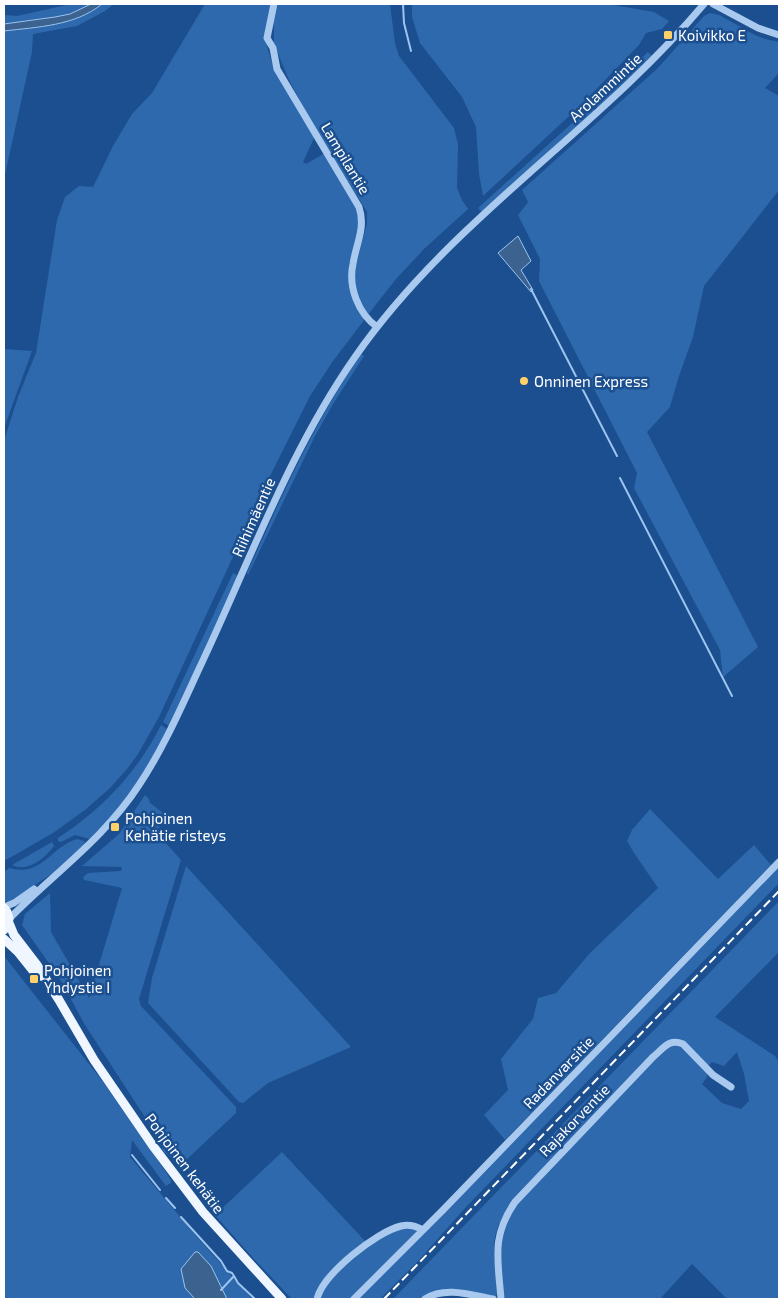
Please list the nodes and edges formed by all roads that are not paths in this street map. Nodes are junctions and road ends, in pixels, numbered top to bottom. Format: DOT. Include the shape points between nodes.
graph roads {
  1 [pos="274,4"];
  2 [pos="704,4"];
  3 [pos="713,4"];
  4 [pos="724,4"];
  5 [pos="729,11"];
  6 [pos="779,35"];
  7 [pos="518,184"];
  8 [pos="377,327"];
  9 [pos="779,862"];
  10 [pos="46,883"];
  11 [pos="4,907"];
  12 [pos="7,924"];
  13 [pos="4,939"];
  14 [pos="78,1034"];
  15 [pos="730,1087"];
  16 [pos="423,1230"];
  17 [pos="282,1299"];
  18 [pos="317,1299"];
  19 [pos="354,1299"];
  20 [pos="425,1299"];
  21 [pos="493,1299"];
  22 [pos="501,1299"];
  1 -- 8 [label="street, Lampilantie" via="267,38 278,70 362,215 363,224 352,264 352,281 356,301 363,314"];
  2 -- 7 [label="street, Arolammintie" via="629,84"];
  3 -- 5 [label="street"];
  4 -- 5 [label="street"];
  5 -- 6 [label="street" via="758,28"];
  7 -- 8 [label="street, Riihimäentie" via="422,274"];
  8 -- 10 [label="street, Riihimäentie" via="312,426 171,729 145,775 130,800 105,829"];
  9 -- 16 [label="street, Radanvarsitie"];
  10 -- 11 [label="street, Riihimäentie"];
  10 -- 12 [label="street, Riihimäentie"];
  11 -- 12 [label="main road, Pohjoinen kehätie"];
  12 -- 14 [label="main road, Pohjoinen kehätie" via="37,965"];
  13 -- 14 [label="main road, Pohjoinen kehätie" via="32,969"];
  14 -- 17 [label="main road, Pohjoinen kehätie" via="128,1112 176,1178"];
  15 -- 22 [label="street, Rajakorventie" via="678,1042 673,1041 653,1057 506,1214 498,1235"];
  16 -- 18 [label="street" via="416,1226 400,1226 379,1236 333,1274"];
  16 -- 19 [label="street, Radanvarsitie"];
  20 -- 21 [label="street" via="443,1292"];
}
